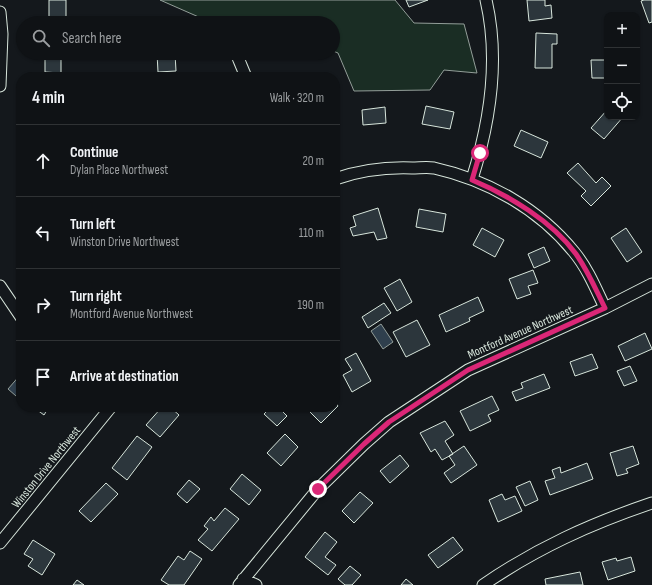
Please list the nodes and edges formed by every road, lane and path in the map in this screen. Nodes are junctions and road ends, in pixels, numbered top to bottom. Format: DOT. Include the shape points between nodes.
graph roads {
  1 [pos="486,0"];
  2 [pos="0,12"];
  3 [pos="239,60"];
  4 [pos="244,72"];
  5 [pos="0,86"];
  6 [pos="340,177"];
  7 [pos="472,180"];
  8 [pos="652,284"];
  9 [pos="0,286"];
  10 [pos="605,308"];
  11 [pos="16,310"];
  12 [pos="107,412"];
  13 [pos="652,504"];
  14 [pos="0,543"];
  15 [pos="241,582"];
  16 [pos="256,585"];
  17 [pos="483,585"];
  1 -- 7 [label="street" via="491,21 493,70 487,118"];
  2 -- 5 [label="street"];
  3 -- 4 [label="street"];
  6 -- 7 [label="street" via="389,167 432,168"];
  7 -- 10 [label="street" via="497,190 522,205 562,239 588,274"];
  8 -- 10 [label="street, Montford Avenue Northwest"];
  9 -- 11 [label="street"];
  10 -- 15 [label="street, Montford Avenue Northwest" via="468,370 389,422 318,489"];
  12 -- 14 [label="street, Winston Drive Northwest"];
  13 -- 17 [label="street" via="620,514 558,540 512,565"];
  15 -- 16 [label="street"];
}
